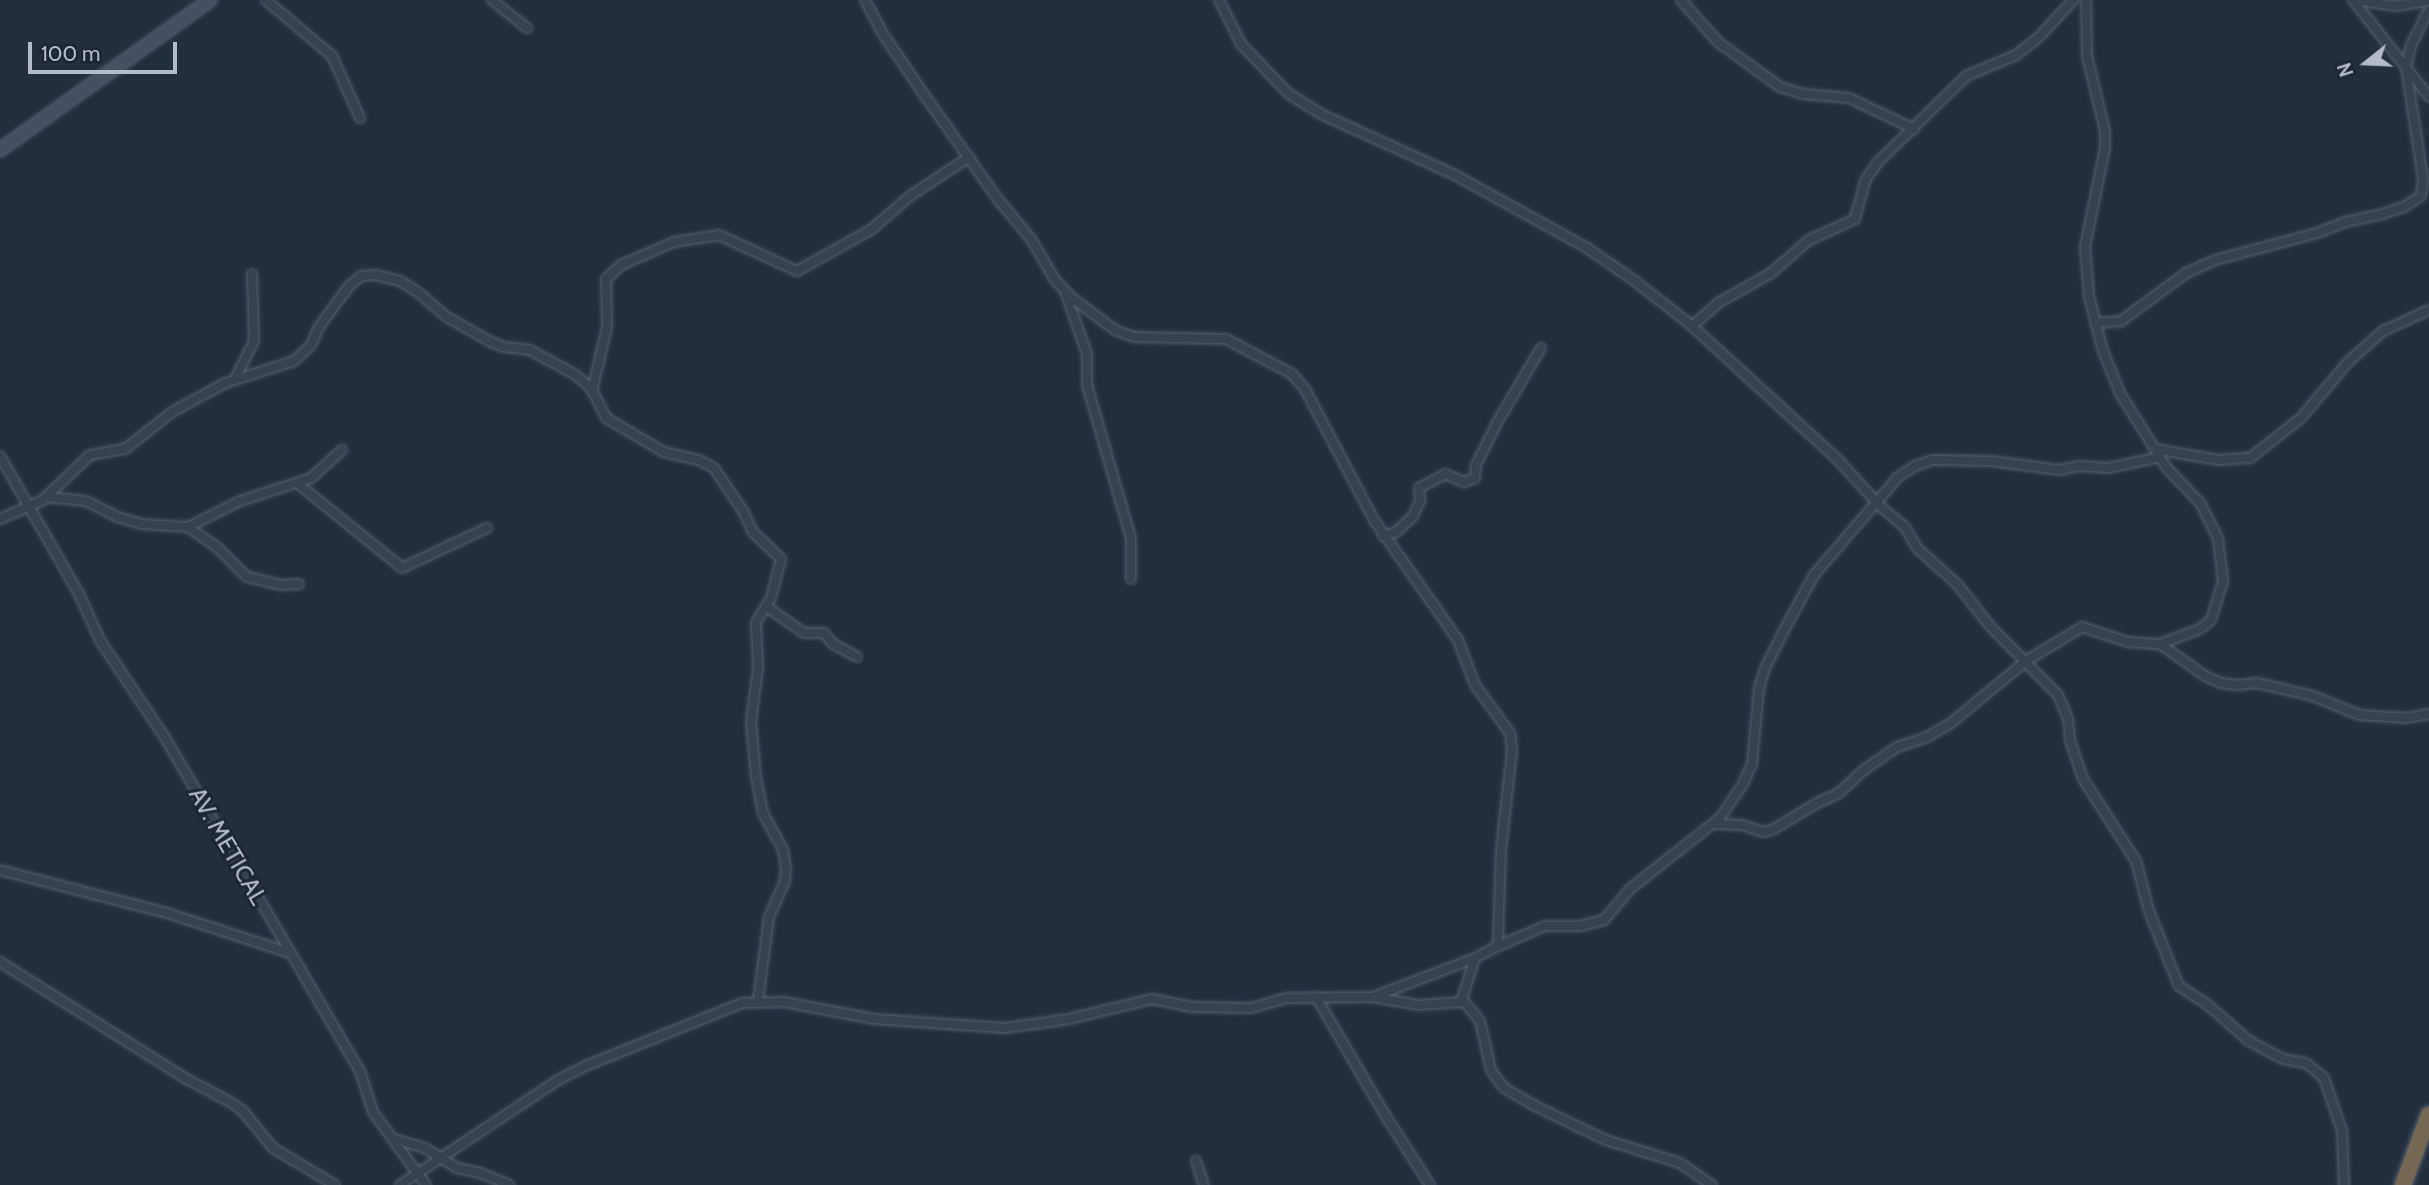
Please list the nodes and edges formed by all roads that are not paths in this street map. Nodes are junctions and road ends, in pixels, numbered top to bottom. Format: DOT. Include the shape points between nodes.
graph roads {
  1 [pos="210,0"];
  2 [pos="267,0"];
  3 [pos="492,0"];
  4 [pos="865,0"];
  5 [pos="1219,0"];
  6 [pos="1681,0"];
  7 [pos="2073,0"];
  8 [pos="2086,0"];
  9 [pos="2355,0"];
  10 [pos="2429,1"];
  11 [pos="2429,10"];
  12 [pos="527,28"];
  13 [pos="2406,67"];
  14 [pos="2429,97"];
  15 [pos="360,118"];
  16 [pos="1914,129"];
  17 [pos="0,150"];
  18 [pos="969,157"];
  19 [pos="252,274"];
  20 [pos="1065,291"];
  21 [pos="2429,310"];
  22 [pos="2095,323"];
  23 [pos="1692,326"];
  24 [pos="1541,348"];
  25 [pos="235,379"];
  26 [pos="592,391"];
  27 [pos="2155,449"];
  28 [pos="342,450"];
  29 [pos="0,456"];
  30 [pos="2160,457"];
  31 [pos="297,483"];
  32 [pos="46,498"];
  33 [pos="1875,501"];
  34 [pos="29,506"];
  35 [pos="0,519"];
  36 [pos="188,527"];
  37 [pos="487,528"];
  38 [pos="1383,536"];
  39 [pos="1131,579"];
  40 [pos="299,584"];
  41 [pos="767,607"];
  42 [pos="2160,644"];
  43 [pos="857,657"];
  44 [pos="2026,661"];
  45 [pos="2429,714"];
  46 [pos="1716,824"];
  47 [pos="0,870"];
  48 [pos="1496,947"];
  49 [pos="290,953"];
  50 [pos="1475,958"];
  51 [pos="0,962"];
  52 [pos="1316,997"];
  53 [pos="1373,997"];
  54 [pos="758,1001"];
  55 [pos="1463,1002"];
  56 [pos="2429,1115"];
  57 [pos="395,1139"];
  58 [pos="439,1159"];
  59 [pos="1196,1161"];
  60 [pos="418,1174"];
  61 [pos="335,1185"];
  62 [pos="400,1185"];
  63 [pos="426,1185"];
  64 [pos="510,1185"];
  65 [pos="1204,1185"];
  66 [pos="1430,1185"];
  67 [pos="1712,1185"];
  68 [pos="2344,1185"];
  69 [pos="2403,1185"];
  1 -- 17 [label="street"];
  2 -- 15 [label="street" via="331,56"];
  3 -- 12 [label="street"];
  4 -- 18 [label="street" via="883,34"];
  5 -- 23 [label="street" via="1241,44 1289,94 1344,125 1455,175 1587,248"];
  6 -- 16 [label="street" via="1718,42 1780,87 1849,98"];
  7 -- 16 [label="street" via="2016,55 1966,76"];
  8 -- 22 [label="street" via="2087,56 2105,131 2085,247"];
  9 -- 10 [label="street" via="2396,6"];
  9 -- 13 [label="street"];
  11 -- 13 [label="street" via="2411,45"];
  13 -- 14 [label="street"];
  13 -- 22 [label="street" via="2424,179 2421,196 2414,202 2215,260 2186,273 2121,321"];
  16 -- 23 [label="street" via="1868,175 1855,219 1809,240 1771,273 1718,303"];
  18 -- 20 [label="street"];
  18 -- 26 [label="street" via="910,196 872,229 797,271 719,235 674,242 621,265 606,279 607,327"];
  19 -- 25 [label="street" via="254,341"];
  20 -- 38 [label="street" via="1124,333 1158,338 1219,337 1292,374 1311,398"];
  20 -- 39 [label="street" via="1087,354 1089,394 1131,538"];
  21 -- 27 [label="street" via="2383,331 2348,362 2301,418 2250,458 2218,460"];
  22 -- 27 [label="street" via="2120,393"];
  23 -- 33 [label="street" via="1838,460"];
  24 -- 38 [label="street" via="1498,421 1476,465 1475,478 1464,482 1445,474 1419,488 1420,501 1413,516 1402,528"];
  25 -- 26 [label="street" via="294,361 311,345 353,281 376,275 408,286 447,317 489,341 541,355 584,381"];
  25 -- 32 [label="street" via="172,412 125,449 90,455"];
  26 -- 41 [label="street" via="603,415 638,439 674,457 699,460 714,468 752,532 781,559"];
  27 -- 30 [label="street"];
  28 -- 31 [label="street" via="314,475"];
  29 -- 34 [label="street, AV. METICAL"];
  30 -- 33 [label="street" via="2108,468 2059,470 1991,461 1923,461 1898,477"];
  30 -- 42 [label="street" via="2201,504 2218,538 2223,581 2207,625"];
  31 -- 36 [label="street" via="240,501"];
  31 -- 37 [label="street" via="402,568"];
  32 -- 34 [label="street"];
  32 -- 36 [label="street" via="86,501 141,524"];
  33 -- 44 [label="street" via="1905,527 1917,548"];
  33 -- 46 [label="street" via="1814,576 1773,652 1759,688 1752,764"];
  34 -- 35 [label="street"];
  34 -- 49 [label="street, AV. METICAL" via="101,642 164,736"];
  36 -- 40 [label="street" via="247,577"];
  38 -- 48 [label="street" via="1458,640 1475,685 1510,733"];
  41 -- 43 [label="street" via="804,633 824,633 833,644"];
  41 -- 54 [label="street" via="756,622 758,668 752,732 759,798 786,867 785,881 769,917"];
  42 -- 44 [label="street" via="2128,642 2082,627"];
  42 -- 45 [label="street" via="2221,683 2257,683 2313,696 2359,715 2406,718"];
  44 -- 46 [label="street" via="1951,723 1883,755 1839,793 1774,829 1764,832"];
  44 -- 68 [label="street" via="2058,695 2083,779 2136,861 2153,923 2179,986 2249,1041 2283,1059 2306,1063 2324,1078 2342,1136"];
  46 -- 48 [label="street" via="1648,874 1604,920 1580,926 1545,926"];
  47 -- 49 [label="street" via="167,913"];
  48 -- 50 [label="street"];
  49 -- 57 [label="street, AV. METICAL" via="360,1071 373,1112"];
  50 -- 53 [label="street"];
  50 -- 55 [label="street"];
  51 -- 61 [label="street" via="232,1103 273,1148"];
  52 -- 53 [label="street"];
  52 -- 54 [label="street" via="1287,998 1251,1008 1192,1007 1152,999 1069,1019 1005,1028 874,1019"];
  52 -- 66 [label="street"];
  53 -- 55 [label="street" via="1419,1005"];
  54 -- 58 [label="street" via="727,1008 588,1065"];
  55 -- 67 [label="street" via="1480,1021 1491,1070 1504,1088 1606,1140 1680,1163"];
  56 -- 69 [label="highway"];
  57 -- 58 [label="street"];
  57 -- 60 [label="street, AV. METICAL"];
  58 -- 60 [label="street"];
  58 -- 64 [label="street"];
  59 -- 65 [label="street"];
  60 -- 62 [label="street"];
  60 -- 63 [label="street, AV. METICAL"];
}
